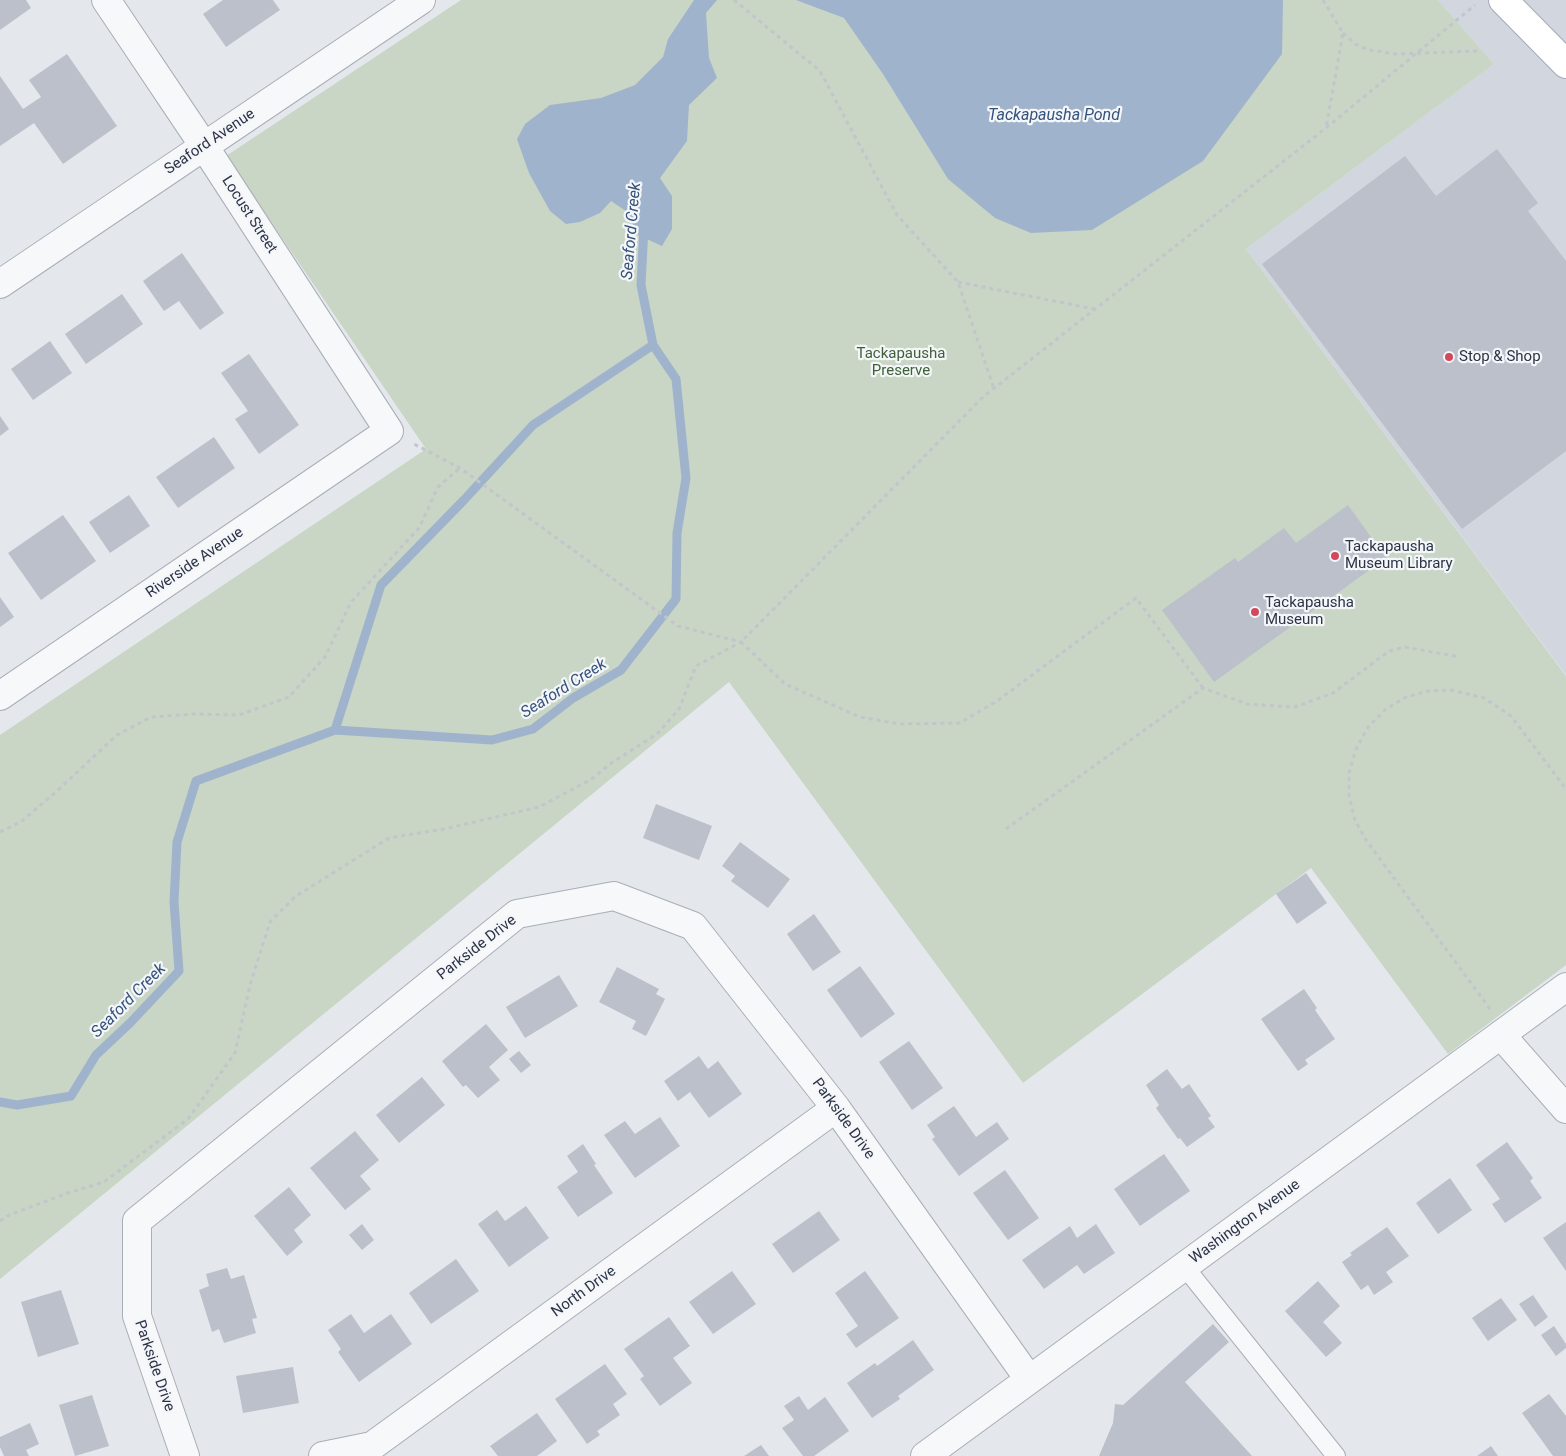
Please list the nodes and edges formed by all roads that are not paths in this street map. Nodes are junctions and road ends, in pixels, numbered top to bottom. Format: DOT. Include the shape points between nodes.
graph roads {
  1 [pos="106,0"];
  2 [pos="421,0"];
  3 [pos="1503,0"];
  4 [pos="1566,64"];
  5 [pos="204,146"];
  6 [pos="0,284"];
  7 [pos="389,431"];
  8 [pos="0,696"];
  9 [pos="1566,987"];
  10 [pos="1498,1025"];
  11 [pos="836,1108"];
  12 [pos="1566,1109"];
  13 [pos="1184,1266"];
  14 [pos="1029,1379"];
  15 [pos="942,1451"];
  16 [pos="185,1456"];
  17 [pos="323,1456"];
  18 [pos="1336,1456"];
  1 -- 5 [label="street, Locust Street"];
  2 -- 5 [label="street, Seaford Avenue"];
  3 -- 4 [label="main road"];
  5 -- 6 [label="street, Seaford Avenue"];
  5 -- 7 [label="street, Locust Street"];
  7 -- 8 [label="street, Riverside Avenue"];
  9 -- 10 [label="street, Washington Avenue"];
  10 -- 12 [label="street"];
  10 -- 13 [label="street, Washington Avenue"];
  11 -- 14 [label="street, Parkside Drive"];
  11 -- 16 [label="street, Parkside Drive" via="693,926 614,896 517,914 137,1221 137,1316"];
  11 -- 17 [label="street, North Drive" via="372,1446"];
  13 -- 14 [label="street, Washington Avenue"];
  13 -- 18 [label="lane"];
  14 -- 15 [label="street, Washington Avenue"];
}
